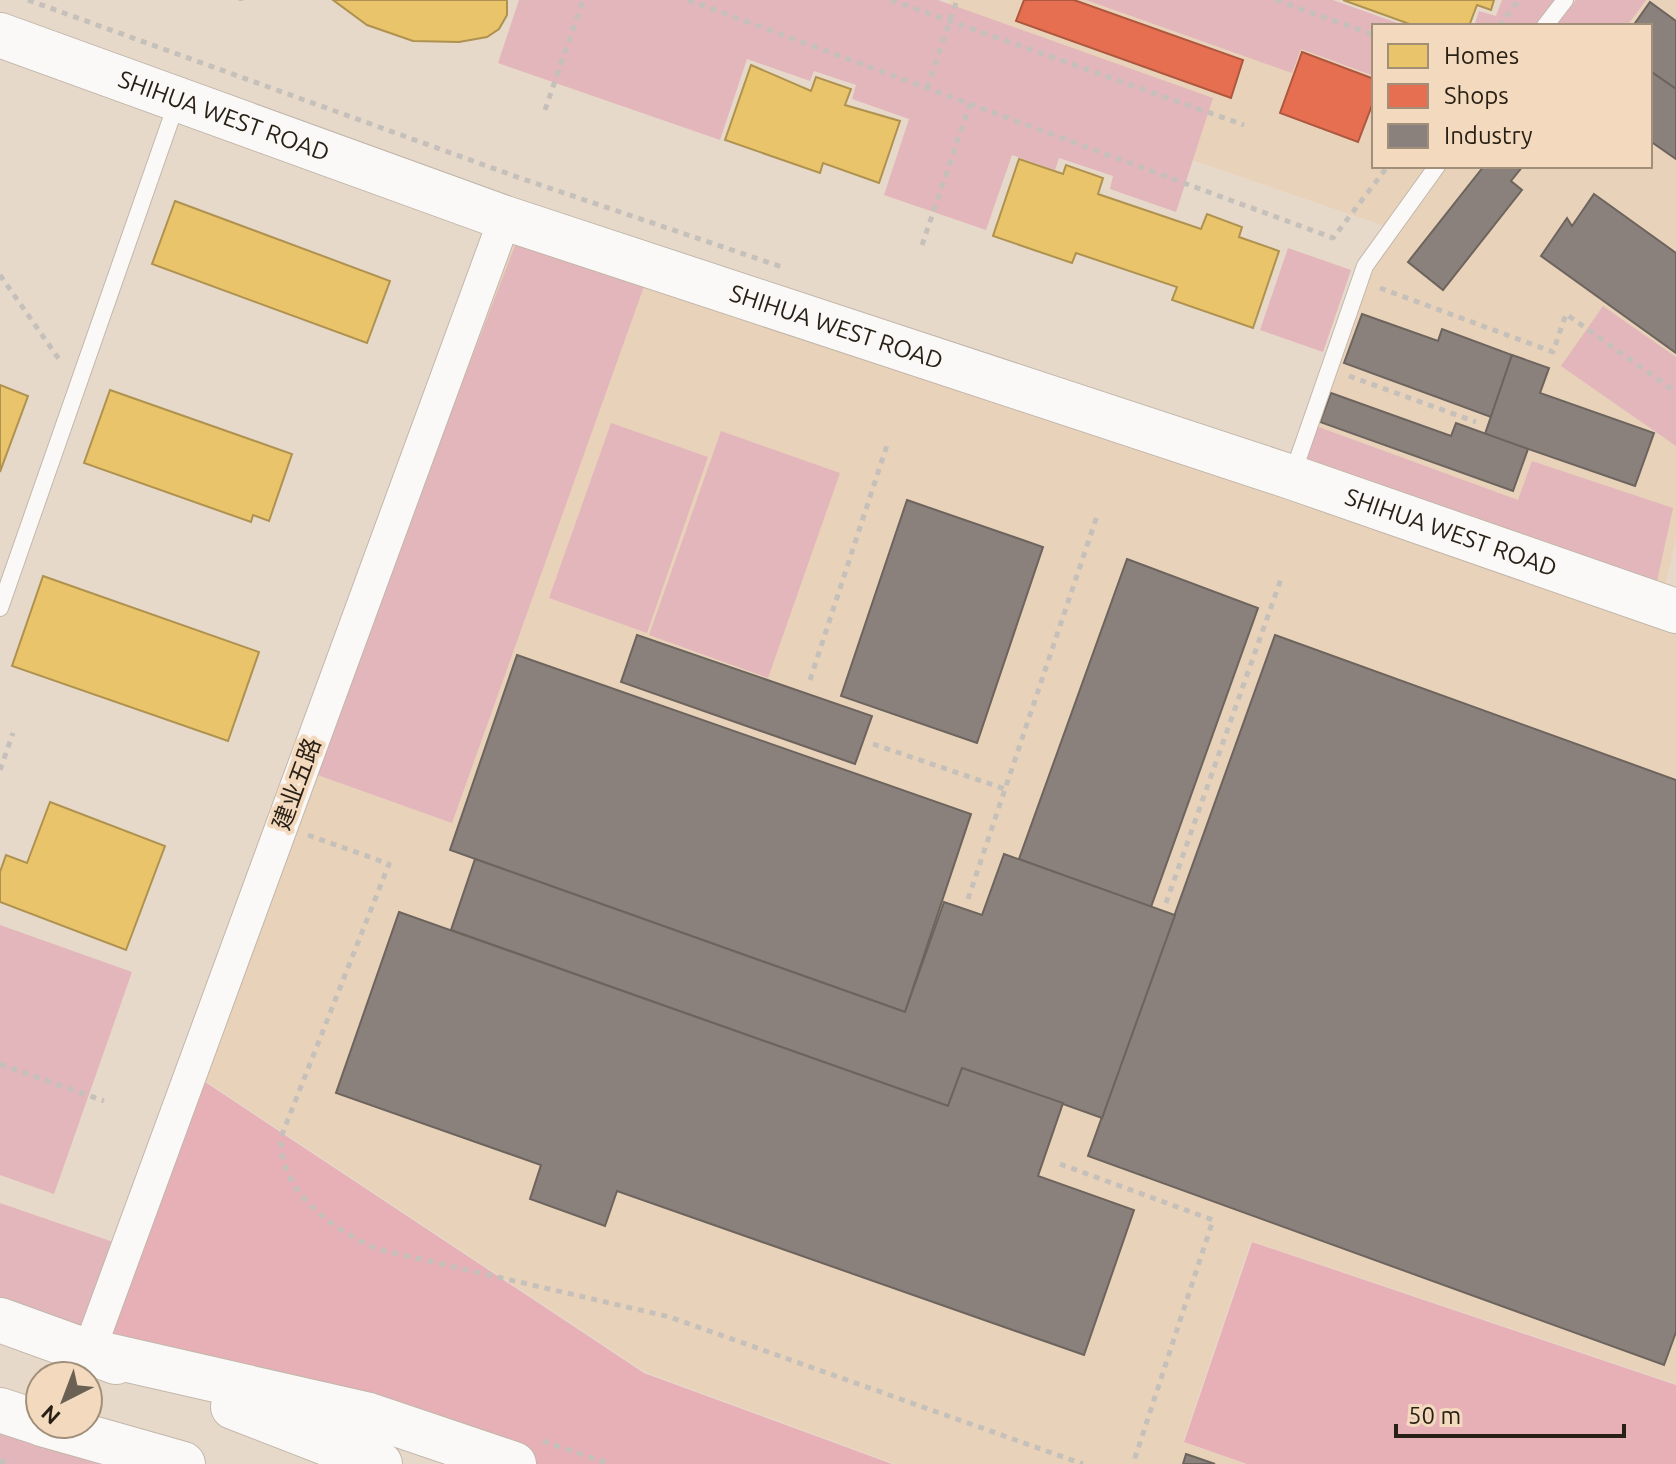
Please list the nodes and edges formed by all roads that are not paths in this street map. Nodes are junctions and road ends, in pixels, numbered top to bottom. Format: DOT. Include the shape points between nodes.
graph roads {
  1 [pos="1565,0"];
  2 [pos="1547,24"];
  3 [pos="0,35"];
  4 [pos="178,99"];
  5 [pos="1436,168"];
  6 [pos="505,218"];
  7 [pos="1291,477"];
  8 [pos="0,608"];
  9 [pos="1676,611"];
  10 [pos="0,1320"];
  11 [pos="89,1351"];
  12 [pos="0,1410"];
  13 [pos="24,1418"];
  14 [pos="83,1440"];
  15 [pos="98,1440"];
  16 [pos="145,1464"];
  17 [pos="183,1464"];
  18 [pos="380,1464"];
  19 [pos="514,1464"];
  1 -- 2 [label="lane"];
  3 -- 4 [label="main road, SHIHUA WEST ROAD"];
  4 -- 6 [label="main road, SHIHUA WEST ROAD"];
  4 -- 8 [label="lane"];
  5 -- 7 [label="lane" via="1365,266"];
  6 -- 7 [label="main road, SHIHUA WEST ROAD"];
  6 -- 11 [label="street, 建业五路"];
  7 -- 9 [label="main road, SHIHUA WEST ROAD"];
  10 -- 11 [label="main road"];
  11 -- 18 [label="main road"];
  11 -- 19 [label="main road" via="369,1415"];
  12 -- 13 [label="main road"];
  14 -- 16 [label="main road"];
  15 -- 17 [label="main road"];
}
